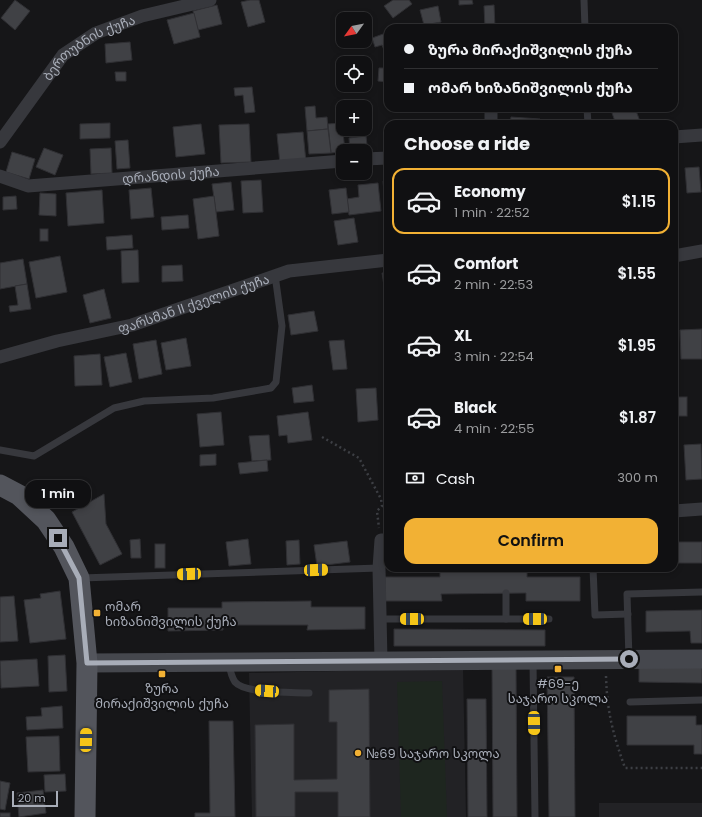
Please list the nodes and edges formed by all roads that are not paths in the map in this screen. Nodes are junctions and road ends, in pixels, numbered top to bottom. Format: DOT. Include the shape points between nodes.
graph roads {
  1 [pos="210,0"];
  2 [pos="584,0"];
  3 [pos="585,24"];
  4 [pos="702,135"];
  5 [pos="678,137"];
  6 [pos="0,142"];
  7 [pos="384,158"];
  8 [pos="372,159"];
  9 [pos="336,162"];
  10 [pos="0,176"];
  11 [pos="702,251"];
  12 [pos="678,255"];
  13 [pos="384,260"];
  14 [pos="275,275"];
  15 [pos="0,357"];
  16 [pos="0,450"];
  17 [pos="0,485"];
  18 [pos="702,509"];
  19 [pos="678,511"];
  20 [pos="384,540"];
  21 [pos="379,568"];
  22 [pos="593,572"];
  23 [pos="79,578"];
  24 [pos="702,592"];
  25 [pos="506,593"];
  26 [pos="628,614"];
  27 [pos="380,619"];
  28 [pos="506,619"];
  29 [pos="549,619"];
  30 [pos="629,659"];
  31 [pos="702,659"];
  32 [pos="533,660"];
  33 [pos="381,661"];
  34 [pos="228,662"];
  35 [pos="87,663"];
  36 [pos="309,693"];
  37 [pos="702,700"];
  38 [pos="630,702"];
  39 [pos="85,817"];
  40 [pos="535,817"];
  1 -- 6 [label="street, ბერთუბნის ქუჩა" via="142,16 103,31 63,54"];
  2 -- 3 [label="lane"];
  4 -- 5 [label="street"];
  7 -- 8 [label="street"];
  9 -- 10 [label="street, დრანდის ქუჩა" via="28,186"];
  11 -- 12 [label="street"];
  13 -- 14 [label="street, ფარსმან II ქველის ქუჩა" via="289,271"];
  14 -- 15 [label="street, ფარსმან II ქველის ქუჩა" via="132,325 57,341"];
  14 -- 16 [label="lane" via="282,326 276,382 271,388 213,398 144,400 114,408 34,456"];
  17 -- 23 [label="main road" via="19,495 46,520 64,547"];
  18 -- 19 [label="street"];
  20 -- 21 [label="street"];
  21 -- 23 [label="lane"];
  21 -- 27 [label="street"];
  22 -- 26 [label="lane" via="595,615"];
  23 -- 35 [label="main road"];
  24 -- 26 [label="lane" via="627,594"];
  25 -- 28 [label="lane"];
  26 -- 30 [label="lane"];
  27 -- 28 [label="lane"];
  27 -- 33 [label="street"];
  28 -- 29 [label="lane"];
  30 -- 31 [label="street"];
  30 -- 32 [label="street"];
  32 -- 33 [label="street"];
  32 -- 40 [label="lane"];
  33 -- 34 [label="street"];
  34 -- 35 [label="street"];
  34 -- 36 [label="lane" via="236,683 244,687 254,690"];
  35 -- 39 [label="main road"];
  37 -- 38 [label="lane"];
}
